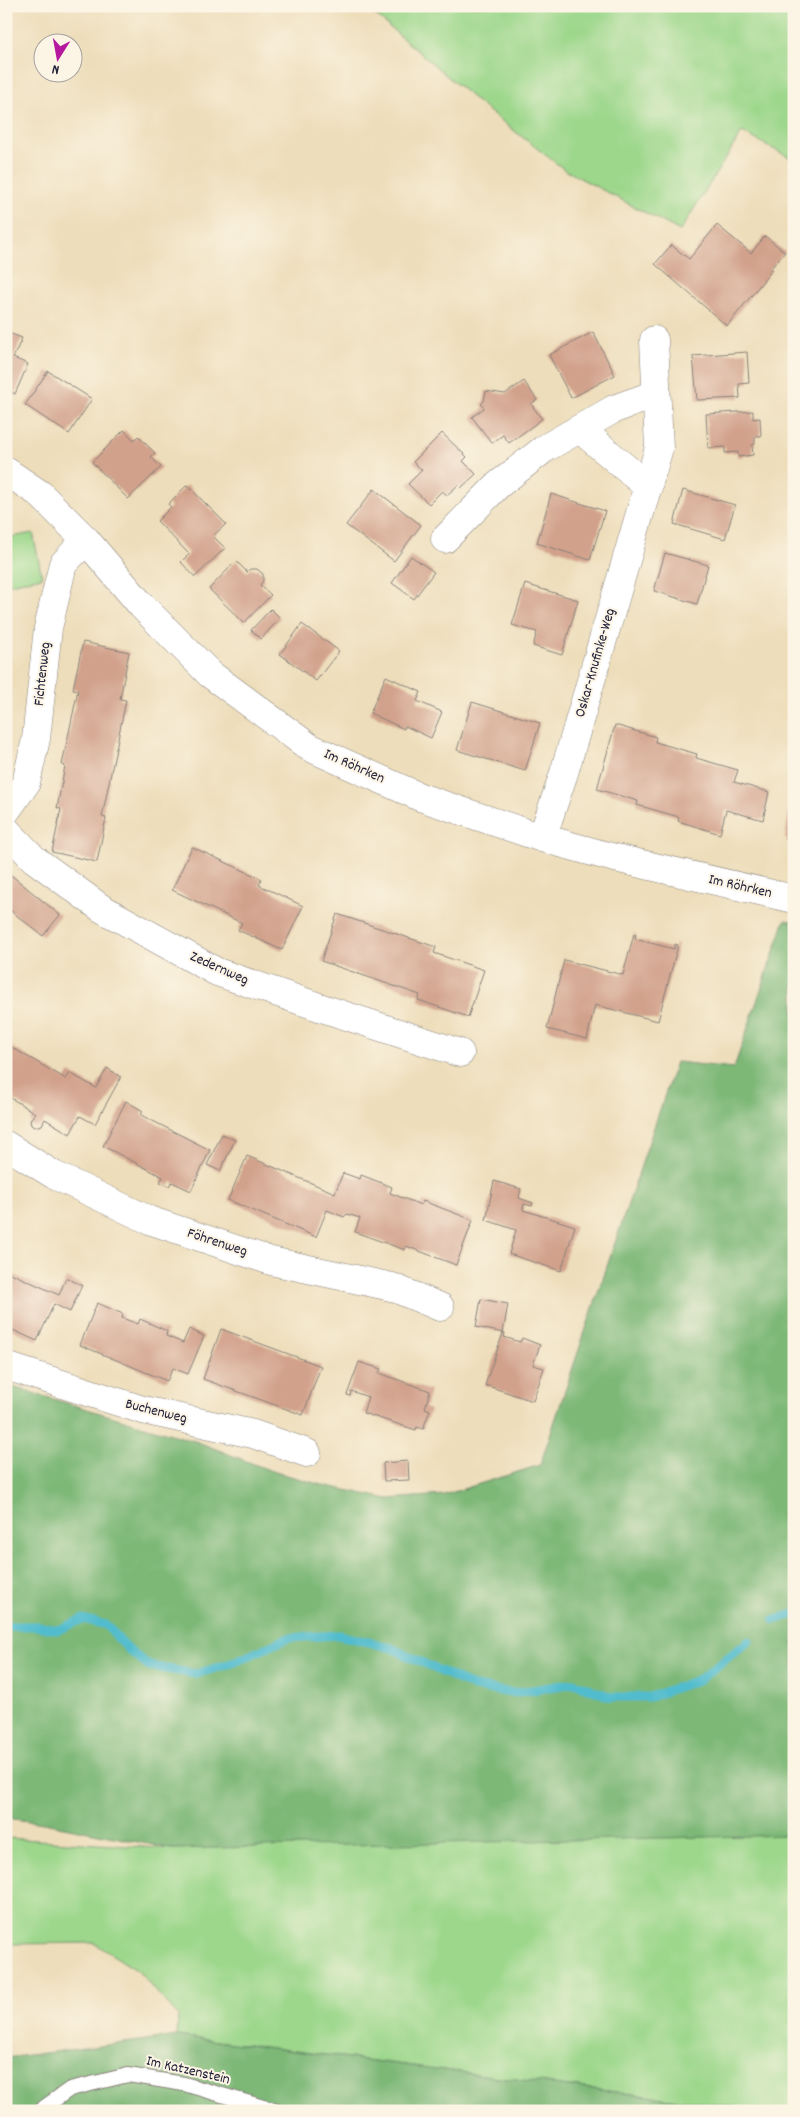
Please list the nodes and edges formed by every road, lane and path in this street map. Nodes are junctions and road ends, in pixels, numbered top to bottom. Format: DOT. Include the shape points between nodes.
graph roads {
  1 [pos="654,340"];
  2 [pos="656,394"];
  3 [pos="580,429"];
  4 [pos="6,471"];
  5 [pos="648,487"];
  6 [pos="445,539"];
  7 [pos="86,540"];
  8 [pos="6,811"];
  9 [pos="6,830"];
  10 [pos="542,838"];
  11 [pos="794,899"];
  12 [pos="460,1054"];
  13 [pos="6,1145"];
  14 [pos="440,1307"];
  15 [pos="6,1366"];
  16 [pos="307,1454"];
  17 [pos="38,2111"];
  18 [pos="278,2111"];
  1 -- 2 [label="street, Oskar-Knufinke-Weg"];
  2 -- 3 [label="street" via="614,409"];
  2 -- 5 [label="street, Oskar-Knufinke-Weg" via="659,448"];
  3 -- 5 [label="street"];
  3 -- 6 [label="street" via="544,449 498,486"];
  4 -- 7 [label="street, Im Röhrken" via="40,494"];
  5 -- 10 [label="street, Oskar-Knufinke-Weg"];
  7 -- 8 [label="street, Fichtenweg" via="63,564 48,628 34,748 26,783"];
  7 -- 10 [label="street, Im Röhrken" via="142,606 210,674 309,747 420,797"];
  9 -- 12 [label="street, Zedernweg" via="34,859 101,908 217,972"];
  10 -- 11 [label="street, Im Röhrken"];
  13 -- 14 [label="street, Föhrenweg" via="54,1175 149,1220 271,1260 392,1287"];
  15 -- 16 [label="street, Buchenweg" via="142,1410 253,1434"];
  17 -- 18 [label="lane, Im Katzenstein" via="70,2089 128,2075 184,2084"];
}
